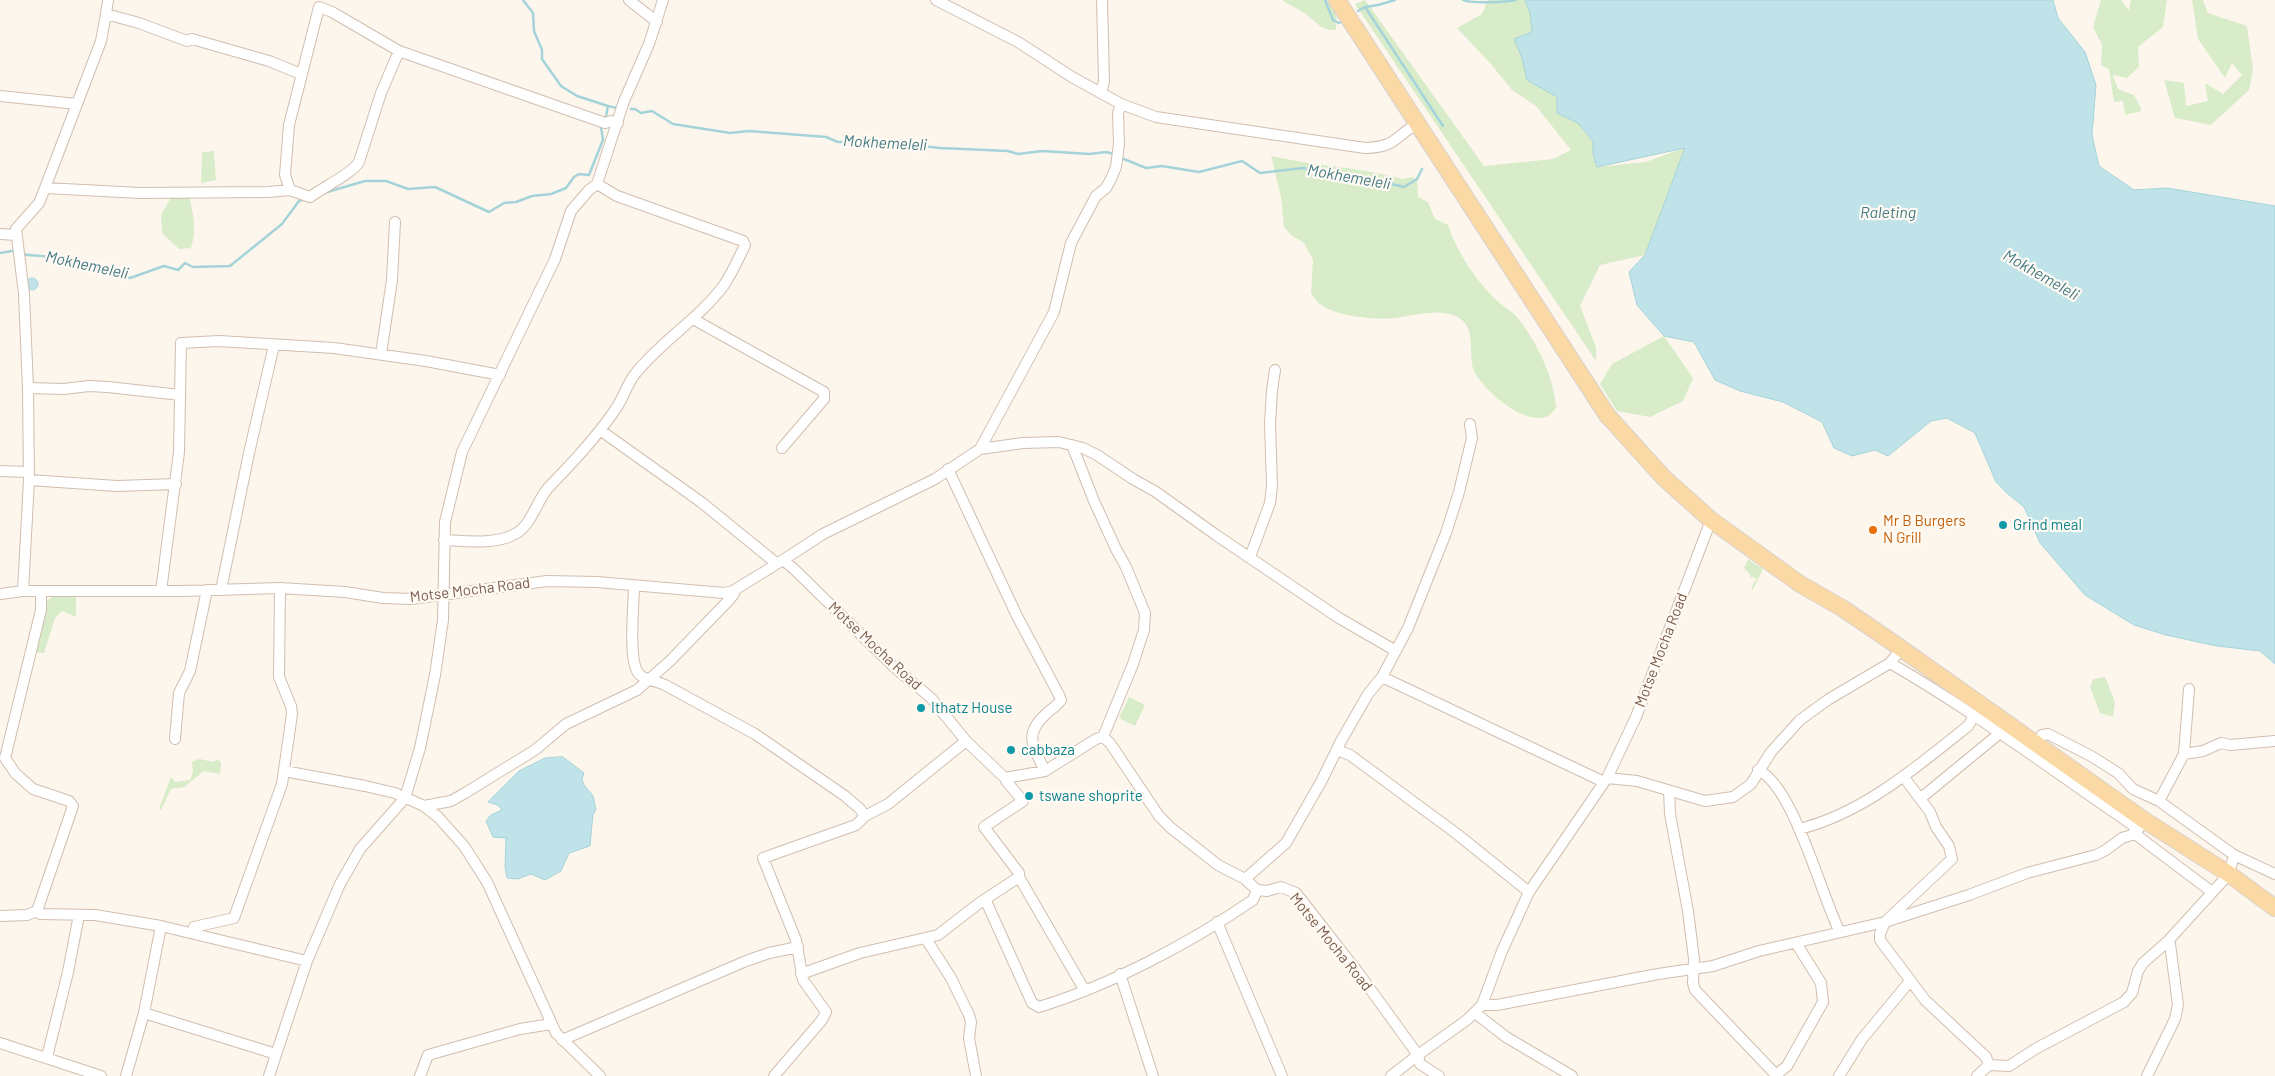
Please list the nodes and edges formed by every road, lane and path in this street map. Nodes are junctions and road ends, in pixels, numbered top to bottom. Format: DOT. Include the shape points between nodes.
graph roads {
  1 [pos="108,0"];
  2 [pos="629,0"];
  3 [pos="663,0"];
  4 [pos="936,0"];
  5 [pos="1102,0"];
  6 [pos="1337,0"];
  7 [pos="106,14"];
  8 [pos="657,22"];
  9 [pos="399,51"];
  10 [pos="300,74"];
  11 [pos="1101,92"];
  12 [pos="0,96"];
  13 [pos="77,104"];
  14 [pos="1121,104"];
  15 [pos="618,123"];
  16 [pos="1418,123"];
  17 [pos="597,184"];
  18 [pos="45,188"];
  19 [pos="290,190"];
  20 [pos="395,222"];
  21 [pos="0,234"];
  22 [pos="16,235"];
  23 [pos="693,319"];
  24 [pos="274,345"];
  25 [pos="381,354"];
  26 [pos="1275,370"];
  27 [pos="500,375"];
  28 [pos="28,388"];
  29 [pos="180,395"];
  30 [pos="1470,424"];
  31 [pos="600,430"];
  32 [pos="1072,445"];
  33 [pos="782,448"];
  34 [pos="980,449"];
  35 [pos="948,469"];
  36 [pos="0,471"];
  37 [pos="29,476"];
  38 [pos="176,484"];
  39 [pos="1711,520"];
  40 [pos="444,540"];
  41 [pos="1250,557"];
  42 [pos="779,562"];
  43 [pos="634,587"];
  44 [pos="280,588"];
  45 [pos="207,590"];
  46 [pos="221,590"];
  47 [pos="733,590"];
  48 [pos="23,591"];
  49 [pos="41,591"];
  50 [pos="161,591"];
  51 [pos="0,594"];
  52 [pos="443,595"];
  53 [pos="1901,649"];
  54 [pos="1396,651"];
  55 [pos="1890,663"];
  56 [pos="1382,677"];
  57 [pos="650,680"];
  58 [pos="2189,689"];
  59 [pos="1974,716"];
  60 [pos="2000,732"];
  61 [pos="1104,737"];
  62 [pos="175,739"];
  63 [pos="966,741"];
  64 [pos="2275,741"];
  65 [pos="2037,744"];
  66 [pos="1337,750"];
  67 [pos="2184,754"];
  68 [pos="5,758"];
  69 [pos="0,767"];
  70 [pos="1758,770"];
  71 [pos="284,771"];
  72 [pos="1045,771"];
  73 [pos="1903,776"];
  74 [pos="1005,778"];
  75 [pos="1606,780"];
  76 [pos="1668,791"];
  77 [pos="405,798"];
  78 [pos="1921,798"];
  79 [pos="2159,801"];
  80 [pos="424,806"];
  81 [pos="865,816"];
  82 [pos="2144,820"];
  83 [pos="1799,829"];
  84 [pos="2135,834"];
  85 [pos="2234,855"];
  86 [pos="2229,874"];
  87 [pos="2275,874"];
  88 [pos="1019,877"];
  89 [pos="1245,879"];
  90 [pos="1257,890"];
  91 [pos="1529,892"];
  92 [pos="2212,892"];
  93 [pos="985,899"];
  94 [pos="2275,908"];
  95 [pos="37,911"];
  96 [pos="79,914"];
  97 [pos="0,916"];
  98 [pos="1217,922"];
  99 [pos="1884,922"];
  100 [pos="161,926"];
  101 [pos="193,932"];
  102 [pos="1840,932"];
  103 [pos="926,940"];
  104 [pos="2167,942"];
  105 [pos="1796,943"];
  106 [pos="798,947"];
  107 [pos="307,961"];
  108 [pos="1693,968"];
  109 [pos="801,974"];
  110 [pos="1120,974"];
  111 [pos="1910,981"];
  112 [pos="1085,991"];
  113 [pos="1479,1009"];
  114 [pos="144,1013"];
  115 [pos="551,1024"];
  116 [pos="562,1040"];
  117 [pos="0,1043"];
  118 [pos="276,1054"];
  119 [pos="1418,1055"];
  120 [pos="47,1057"];
  121 [pos="1990,1066"];
  122 [pos="1773,1074"];
  123 [pos="101,1076"];
  124 [pos="126,1076"];
  125 [pos="269,1076"];
  126 [pos="420,1076"];
  127 [pos="600,1076"];
  128 [pos="774,1076"];
  129 [pos="976,1076"];
  130 [pos="1153,1076"];
  131 [pos="1282,1076"];
  132 [pos="1391,1076"];
  133 [pos="1439,1076"];
  134 [pos="1572,1076"];
  135 [pos="1839,1076"];
  136 [pos="1977,1076"];
  137 [pos="2146,1076"];
  1 -- 7 [label="street"];
  2 -- 8 [label="street"];
  3 -- 8 [label="street"];
  4 -- 11 [label="street" via="1018,42"];
  5 -- 11 [label="street" via="1104,82"];
  6 -- 16 [label="main road"];
  7 -- 10 [label="street" via="186,40 230,48"];
  7 -- 13 [label="street" via="101,41"];
  8 -- 15 [label="street"];
  9 -- 10 [label="street" via="319,7"];
  9 -- 15 [label="street" via="605,123"];
  9 -- 19 [label="street" via="356,168 310,197"];
  10 -- 19 [label="street" via="289,125 285,175"];
  11 -- 14 [label="street"];
  12 -- 13 [label="street"];
  13 -- 18 [label="street"];
  14 -- 16 [label="street" via="1156,117 1365,148 1383,148"];
  14 -- 34 [label="street" via="1116,167 1106,188 1096,196 1072,243 1054,312"];
  15 -- 17 [label="street"];
  16 -- 39 [label="main road" via="1607,415 1664,478"];
  17 -- 23 [label="street" via="617,196 745,242 725,284"];
  17 -- 27 [label="street" via="571,210 555,258"];
  18 -- 19 [label="street" via="140,193"];
  18 -- 22 [label="street" via="39,203 20,223"];
  20 -- 25 [label="street" via="392,280"];
  21 -- 22 [label="street"];
  22 -- 28 [label="street" via="24,294"];
  23 -- 31 [label="street" via="634,376"];
  23 -- 33 [label="street" via="824,392 824,399"];
  24 -- 25 [label="street"];
  24 -- 29 [label="street" via="219,341 181,343"];
  24 -- 46 [label="street"];
  25 -- 27 [label="street"];
  26 -- 41 [label="street" via="1270,424 1270,502"];
  27 -- 40 [label="street" via="462,452 449,503"];
  28 -- 29 [label="street" via="90,386"];
  28 -- 37 [label="street"];
  29 -- 38 [label="street"];
  30 -- 54 [label="street" via="1472,438 1446,533"];
  31 -- 40 [label="street" via="576,461 540,497 525,526 516,534 475,542"];
  31 -- 42 [label="street"];
  32 -- 34 [label="street" via="1043,442"];
  32 -- 41 [label="street" via="1097,455 1156,492"];
  32 -- 61 [label="street" via="1145,613 1144,630 1133,664"];
  34 -- 35 [label="street"];
  35 -- 42 [label="street" via="823,534"];
  35 -- 72 [label="street" via="1017,616 1060,695 1061,700 1033,728 1031,736 1033,748"];
  36 -- 37 [label="street"];
  37 -- 38 [label="street" via="117,486"];
  37 -- 48 [label="street"];
  38 -- 50 [label="street"];
  39 -- 53 [label="main road" via="1800,584 1842,608"];
  39 -- 75 [label="street, Motse Mocha Road" via="1636,717"];
  40 -- 52 [label="street"];
  41 -- 54 [label="street" via="1339,618"];
  42 -- 47 [label="street, Motse Mocha Road"];
  42 -- 63 [label="street, Motse Mocha Road" via="794,569 894,667 931,698"];
  43 -- 47 [label="street, Motse Mocha Road" via="714,593"];
  43 -- 52 [label="street, Motse Mocha Road" via="548,581"];
  43 -- 57 [label="street" via="633,661 638,674"];
  44 -- 46 [label="street, Motse Mocha Road"];
  44 -- 52 [label="street, Motse Mocha Road" via="402,599"];
  44 -- 71 [label="street" via="279,677 292,714"];
  45 -- 46 [label="street, Motse Mocha Road"];
  45 -- 50 [label="street, Motse Mocha Road"];
  45 -- 62 [label="street" via="190,671 179,693"];
  47 -- 57 [label="street" via="730,599"];
  48 -- 49 [label="street, Motse Mocha Road"];
  48 -- 51 [label="street, Motse Mocha Road"];
  49 -- 50 [label="street, Motse Mocha Road"];
  49 -- 68 [label="street" via="41,610"];
  52 -- 77 [label="street" via="443,620 432,693"];
  53 -- 55 [label="street"];
  53 -- 65 [label="main road"];
  54 -- 56 [label="street"];
  55 -- 59 [label="street"];
  55 -- 70 [label="street" via="1800,720"];
  56 -- 66 [label="street"];
  56 -- 75 [label="street"];
  57 -- 80 [label="street" via="638,690 566,724 535,750 451,801"];
  57 -- 81 [label="street" via="666,685 755,734 845,796"];
  58 -- 67 [label="street"];
  59 -- 60 [label="street"];
  59 -- 73 [label="street" via="1968,726"];
  60 -- 78 [label="street"];
  60 -- 84 [label="street" via="2134,826"];
  61 -- 72 [label="street"];
  61 -- 89 [label="street" via="1159,816 1218,865"];
  63 -- 74 [label="street, Motse Mocha Road"];
  63 -- 81 [label="street" via="888,804"];
  64 -- 67 [label="street" via="2222,743"];
  65 -- 79 [label="street" via="2042,735 2048,734 2063,740 2118,773 2133,789"];
  65 -- 82 [label="main road"];
  66 -- 89 [label="street" via="1286,842"];
  66 -- 91 [label="street" via="1350,755 1457,834"];
  67 -- 79 [label="street"];
  68 -- 69 [label="street"];
  68 -- 95 [label="street" via="32,789 61,798 73,806"];
  70 -- 76 [label="street" via="1751,784 1733,798 1706,801"];
  70 -- 83 [label="street" via="1775,785"];
  71 -- 77 [label="street" via="365,786"];
  71 -- 101 [label="street" via="234,918 194,927"];
  72 -- 74 [label="street"];
  73 -- 78 [label="street"];
  73 -- 83 [label="street" via="1861,803"];
  74 -- 88 [label="street, Motse Mocha Road" via="1023,801 984,827"];
  75 -- 76 [label="street" via="1637,781"];
  75 -- 91 [label="street, Motse Mocha Road"];
  76 -- 108 [label="street" via="1688,911"];
  77 -- 80 [label="street"];
  77 -- 107 [label="street" via="353,860"];
  78 -- 99 [label="street" via="1949,846 1952,859"];
  79 -- 85 [label="street"];
  80 -- 115 [label="street" via="464,846 487,882"];
  81 -- 106 [label="street" via="856,825 763,858"];
  82 -- 84 [label="street"];
  82 -- 86 [label="main road"];
  83 -- 102 [label="street"];
  84 -- 92 [label="street"];
  84 -- 99 [label="street" via="2122,838 2096,855 2027,873"];
  85 -- 86 [label="street"];
  85 -- 87 [label="street"];
  86 -- 92 [label="street"];
  86 -- 94 [label="main road"];
  88 -- 93 [label="street"];
  88 -- 112 [label="street"];
  89 -- 90 [label="street"];
  90 -- 98 [label="street" via="1252,900"];
  90 -- 119 [label="street, Motse Mocha Road" via="1281,887 1296,893"];
  91 -- 113 [label="street, Motse Mocha Road"];
  92 -- 104 [label="street"];
  93 -- 103 [label="street" via="945,932"];
  93 -- 112 [label="street" via="1035,1007"];
  95 -- 96 [label="street" via="40,914"];
  95 -- 97 [label="street" via="27,915"];
  96 -- 100 [label="street"];
  96 -- 120 [label="street"];
  98 -- 110 [label="street"];
  98 -- 131 [label="street"];
  99 -- 102 [label="street"];
  99 -- 111 [label="street" via="1880,940"];
  100 -- 101 [label="street"];
  100 -- 114 [label="street"];
  101 -- 107 [label="street"];
  102 -- 105 [label="street"];
  103 -- 109 [label="street" via="860,953"];
  103 -- 129 [label="street" via="951,978 969,1015 969,1038"];
  104 -- 121 [label="street" via="2143,963 2132,993 2124,1002 2009,1066"];
  104 -- 137 [label="street" via="2170,944 2178,1005"];
  105 -- 108 [label="street" via="1713,966"];
  105 -- 122 [label="street" via="1820,983 1822,1002 1787,1066"];
  106 -- 109 [label="street"];
  106 -- 116 [label="street" via="746,961"];
  107 -- 118 [label="street"];
  108 -- 113 [label="street"];
  108 -- 122 [label="street" via="1696,990"];
  109 -- 128 [label="street" via="824,1008 825,1016"];
  110 -- 112 [label="street"];
  110 -- 130 [label="street"];
  111 -- 121 [label="street" via="1925,1000 1986,1057"];
  111 -- 135 [label="street" via="1862,1039"];
  113 -- 119 [label="street"];
  113 -- 134 [label="street" via="1506,1037"];
  114 -- 118 [label="street"];
  114 -- 124 [label="street"];
  115 -- 116 [label="street"];
  115 -- 126 [label="street" via="520,1029 428,1055"];
  116 -- 127 [label="street"];
  117 -- 120 [label="street"];
  118 -- 125 [label="street"];
  119 -- 132 [label="street"];
  119 -- 133 [label="street, Motse Mocha Road" via="1420,1064"];
  120 -- 123 [label="street"];
  121 -- 136 [label="street"];
}
